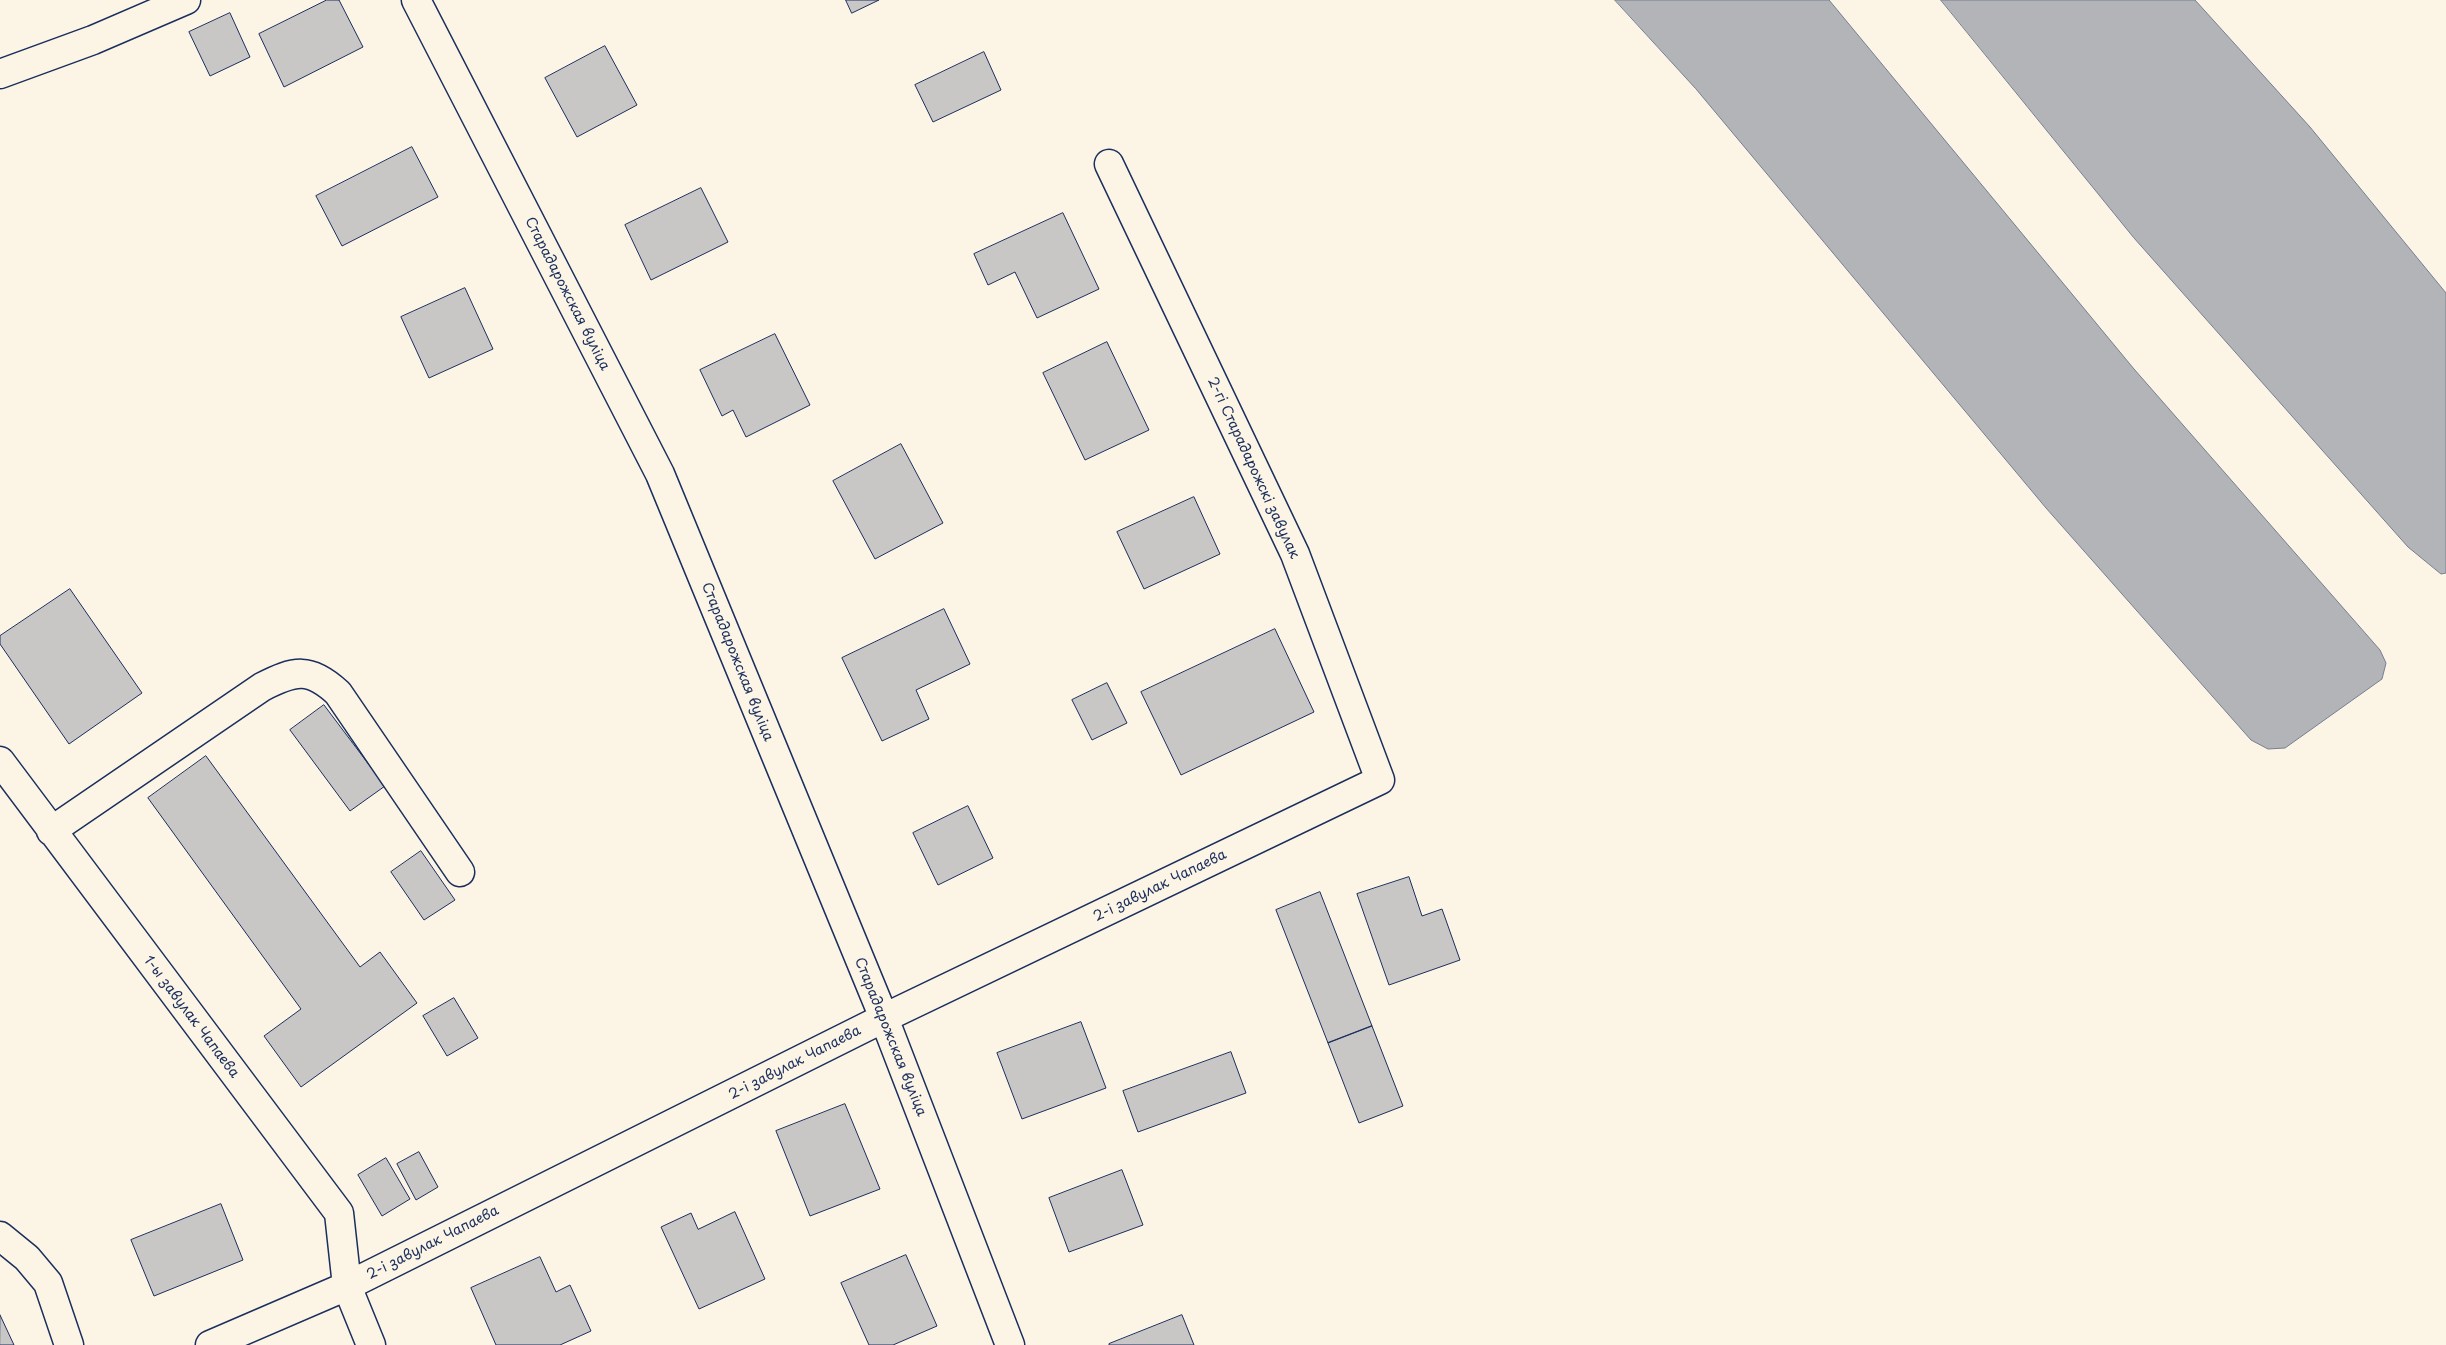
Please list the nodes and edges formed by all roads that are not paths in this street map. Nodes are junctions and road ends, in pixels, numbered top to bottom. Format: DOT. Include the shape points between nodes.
graph roads {
  1 [pos="186,0"];
  2 [pos="416,0"];
  3 [pos="0,74"];
  4 [pos="1109,164"];
  5 [pos="0,761"];
  6 [pos="1380,780"];
  7 [pos="51,831"];
  8 [pos="460,872"];
  9 [pos="884,1018"];
  10 [pos="0,1236"];
  11 [pos="348,1286"];
  12 [pos="69,1345"];
  13 [pos="210,1345"];
  14 [pos="371,1345"];
  15 [pos="1010,1345"];
  1 -- 3 [label="street" via="93,40"];
  2 -- 9 [label="street, Старадарожская вуліца" via="660,474"];
  4 -- 6 [label="street, 2-гі Старадарожскі завулак" via="1295,554"];
  5 -- 7 [label="street, 1-ы завулак Чапаева"];
  6 -- 9 [label="street, 2-і завулак Чапаева"];
  7 -- 8 [label="street" via="262,687 286,675 304,674 322,678 338,693"];
  7 -- 11 [label="street, 1-ы завулак Чапаева" via="338,1213"];
  9 -- 11 [label="street, 2-і завулак Чапаева"];
  9 -- 15 [label="street, Старадарожская вуліца"];
  10 -- 12 [label="street" via="27,1258 48,1283"];
  11 -- 13 [label="street, 2-і завулак Чапаева"];
  11 -- 14 [label="street, 1-ы завулак Чапаева"];
}
